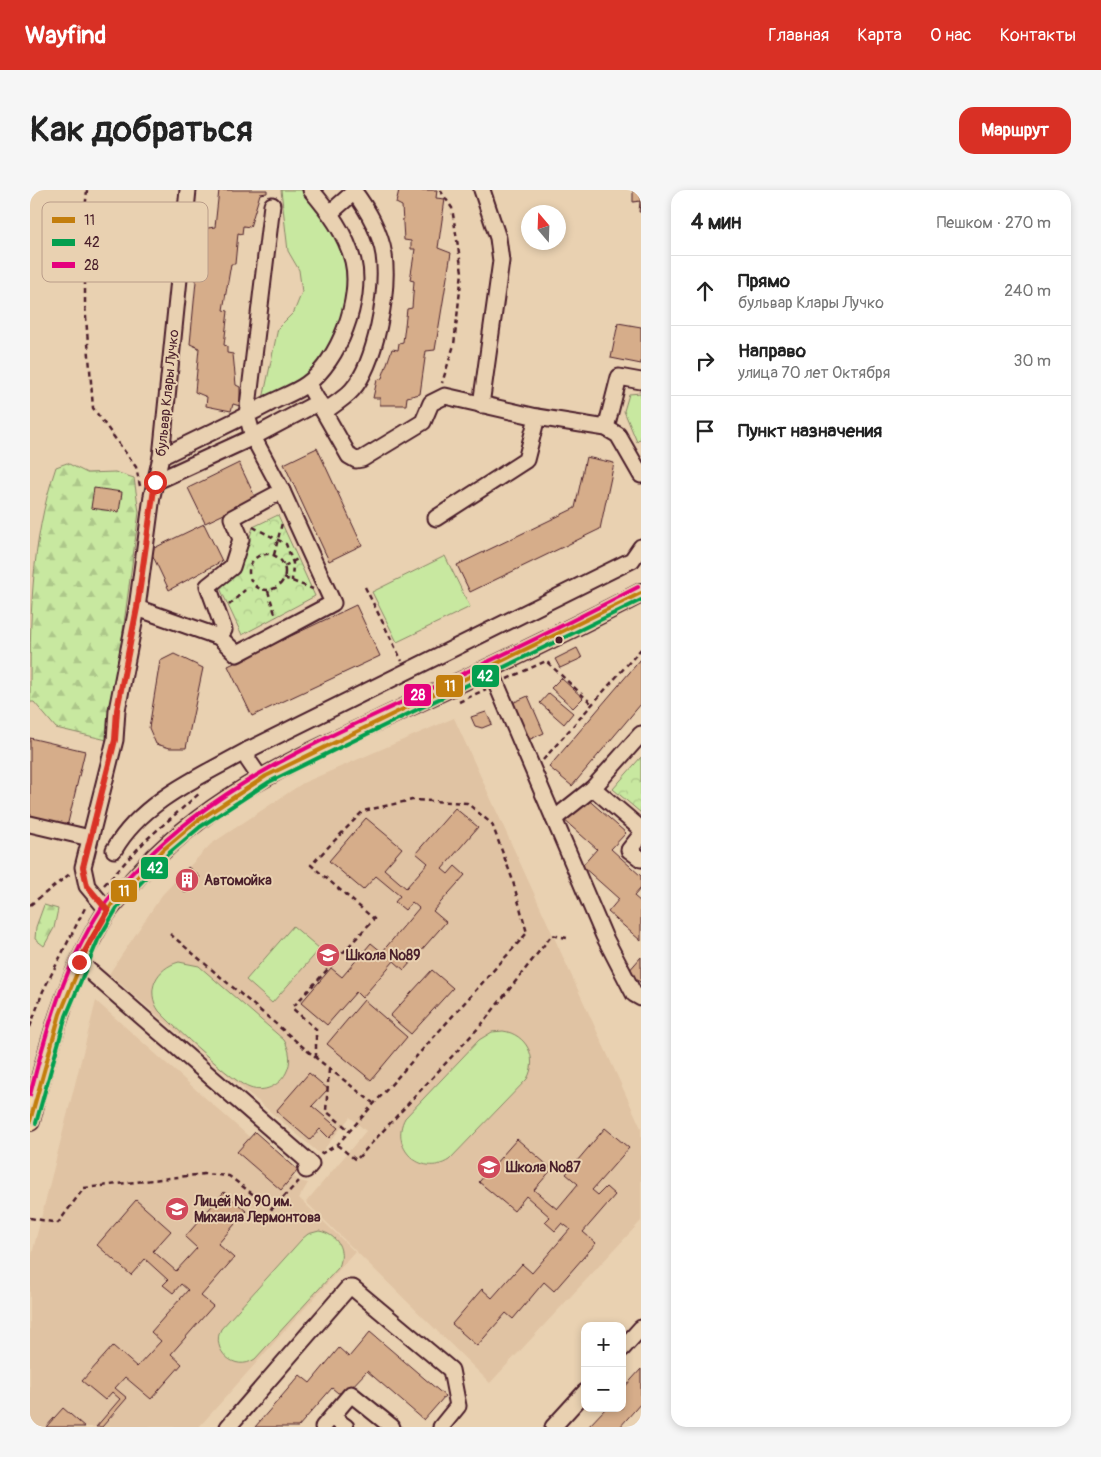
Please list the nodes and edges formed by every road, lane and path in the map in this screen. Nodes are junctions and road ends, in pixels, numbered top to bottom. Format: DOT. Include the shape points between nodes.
graph roads {
  1 [pos="311,190"];
  2 [pos="440,190"];
  3 [pos="482,190"];
  4 [pos="354,191"];
  5 [pos="272,205"];
  6 [pos="330,213"];
  7 [pos="85,282"];
  8 [pos="179,282"];
  9 [pos="641,381"];
  10 [pos="308,384"];
  11 [pos="437,399"];
  12 [pos="481,404"];
  13 [pos="322,407"];
  14 [pos="247,415"];
  15 [pos="538,417"];
  16 [pos="606,428"];
  17 [pos="253,437"];
  18 [pos="161,457"];
  19 [pos="639,463"];
  20 [pos="155,482"];
  21 [pos="141,491"];
  22 [pos="285,498"];
  23 [pos="436,518"];
  24 [pos="253,527"];
  25 [pos="278,539"];
  26 [pos="641,547"];
  27 [pos="274,555"];
  28 [pos="284,578"];
  29 [pos="292,582"];
  30 [pos="324,584"];
  31 [pos="365,586"];
  32 [pos="245,590"];
  33 [pos="268,591"];
  34 [pos="641,593"];
  35 [pos="137,608"];
  36 [pos="218,613"];
  37 [pos="282,630"];
  38 [pos="219,637"];
  39 [pos="641,649"];
  40 [pos="407,671"];
  41 [pos="493,676"];
  42 [pos="460,702"];
  43 [pos="592,704"];
  44 [pos="641,734"];
  45 [pos="248,750"];
  46 [pos="534,771"];
  47 [pos="261,779"];
  48 [pos="593,788"];
  49 [pos="554,819"];
  50 [pos="30,824"];
  51 [pos="641,829"];
  52 [pos="641,835"];
  53 [pos="90,838"];
  54 [pos="114,850"];
  55 [pos="641,859"];
  56 [pos="83,867"];
  57 [pos="30,906"];
  58 [pos="108,911"];
  59 [pos="170,934"];
  60 [pos="567,938"];
  61 [pos="79,962"];
  62 [pos="641,998"];
  63 [pos="316,1058"];
  64 [pos="329,1068"];
  65 [pos="374,1103"];
  66 [pos="30,1121"];
  67 [pos="349,1130"];
  68 [pos="336,1145"];
  69 [pos="309,1167"];
  70 [pos="30,1218"];
  71 [pos="641,1328"];
  72 [pos="626,1345"];
  73 [pos="581,1396"];
  74 [pos="328,1422"];
  75 [pos="228,1427"];
  76 [pos="346,1427"];
  77 [pos="392,1427"];
  78 [pos="441,1427"];
  79 [pos="553,1427"];
  1 -- 6 [label="street"];
  2 -- 11 [label="path" via="452,208 462,272 454,345"];
  3 -- 12 [label="street" via="498,238 501,261"];
  4 -- 6 [label="street"];
  4 -- 13 [label="street" via="370,213 384,255 383,305 373,351 352,390"];
  5 -- 14 [label="street"];
  6 -- 10 [label="street" via="340,228 353,262 353,299 343,337 329,363"];
  7 -- 21 [label="path" via="93,408 136,467"];
  8 -- 18 [label="street, бульвар Клары Лучко"];
  9 -- 16 [label="street" via="619,377"];
  10 -- 13 [label="street"];
  10 -- 14 [label="street"];
  11 -- 12 [label="street" via="445,396"];
  11 -- 13 [label="street" via="431,403 422,422 362,459 349,456"];
  12 -- 15 [label="street"];
  13 -- 17 [label="street"];
  14 -- 17 [label="street"];
  14 -- 18 [label="street"];
  15 -- 16 [label="street"];
  15 -- 23 [label="street" via="526,460"];
  16 -- 19 [label="street" via="618,435"];
  17 -- 20 [label="street"];
  17 -- 22 [label="street"];
  18 -- 20 [label="street, бульвар Клары Лучко"];
  20 -- 35 [label="street, бульвар Клары Лучко"];
  22 -- 25 [label="path"];
  22 -- 30 [label="street"];
  22 -- 36 [label="street" via="232,518 241,539 232,567 208,586"];
  24 -- 25 [label="path"];
  25 -- 27 [label="path"];
  25 -- 29 [label="path" via="291,553"];
  26 -- 40 [label="street" via="632,560"];
  27 -- 28 [label="path" via="284,565"];
  27 -- 33 [label="path" via="258,556 249,567 253,585"];
  28 -- 29 [label="path"];
  28 -- 33 [label="path" via="275,589"];
  29 -- 30 [label="path" via="312,590"];
  30 -- 37 [label="street" via="333,603"];
  31 -- 40 [label="path"];
  32 -- 36 [label="path"];
  33 -- 37 [label="path"];
  34 -- 41 [label="main road"];
  35 -- 38 [label="street"];
  35 -- 53 [label="street, бульвар Клары Лучко" via="117,710 115,740"];
  36 -- 38 [label="street" via="224,630"];
  37 -- 38 [label="street" via="237,654"];
  39 -- 43 [label="path"];
  40 -- 45 [label="street"];
  41 -- 42 [label="path"];
  41 -- 43 [label="path" via="546,661"];
  41 -- 46 [label="street"];
  41 -- 47 [label="main road" via="313,752"];
  43 -- 46 [label="path"];
  44 -- 48 [label="street"];
  45 -- 47 [label="street" via="248,760"];
  45 -- 54 [label="street" via="178,789 123,834"];
  46 -- 49 [label="street"];
  47 -- 58 [label="main road" via="224,800 181,832 144,868"];
  48 -- 49 [label="street"];
  48 -- 51 [label="street"];
  49 -- 62 [label="street" via="604,936 634,994"];
  50 -- 53 [label="street"];
  52 -- 55 [label="street" via="629,850"];
  53 -- 56 [label="street, бульвар Клары Лучко"];
  56 -- 57 [label="path" via="59,880"];
  56 -- 58 [label="street" via="87,886"];
  58 -- 61 [label="main road"];
  59 -- 63 [label="path"];
  60 -- 68 [label="path" via="552,935 482,1024 356,1160"];
  61 -- 66 [label="main road" via="62,1004"];
  61 -- 69 [label="street"];
  63 -- 64 [label="path"];
  63 -- 65 [label="path" via="316,1030 292,1008 374,919 311,865 363,811 412,800 467,803 492,824 512,878 527,933"];
  64 -- 65 [label="path"];
  64 -- 67 [label="path" via="326,1111"];
  65 -- 67 [label="path"];
  67 -- 68 [label="path"];
  68 -- 69 [label="path" via="320,1154"];
  69 -- 70 [label="path" via="272,1209 229,1176 204,1174 84,1188 58,1223"];
  71 -- 72 [label="street"];
  73 -- 79 [label="street"];
  74 -- 76 [label="street"];
  74 -- 77 [label="street" via="351,1394"];
  75 -- 78 [label="street" via="348,1288 353,1288 451,1370 458,1406"];
}
